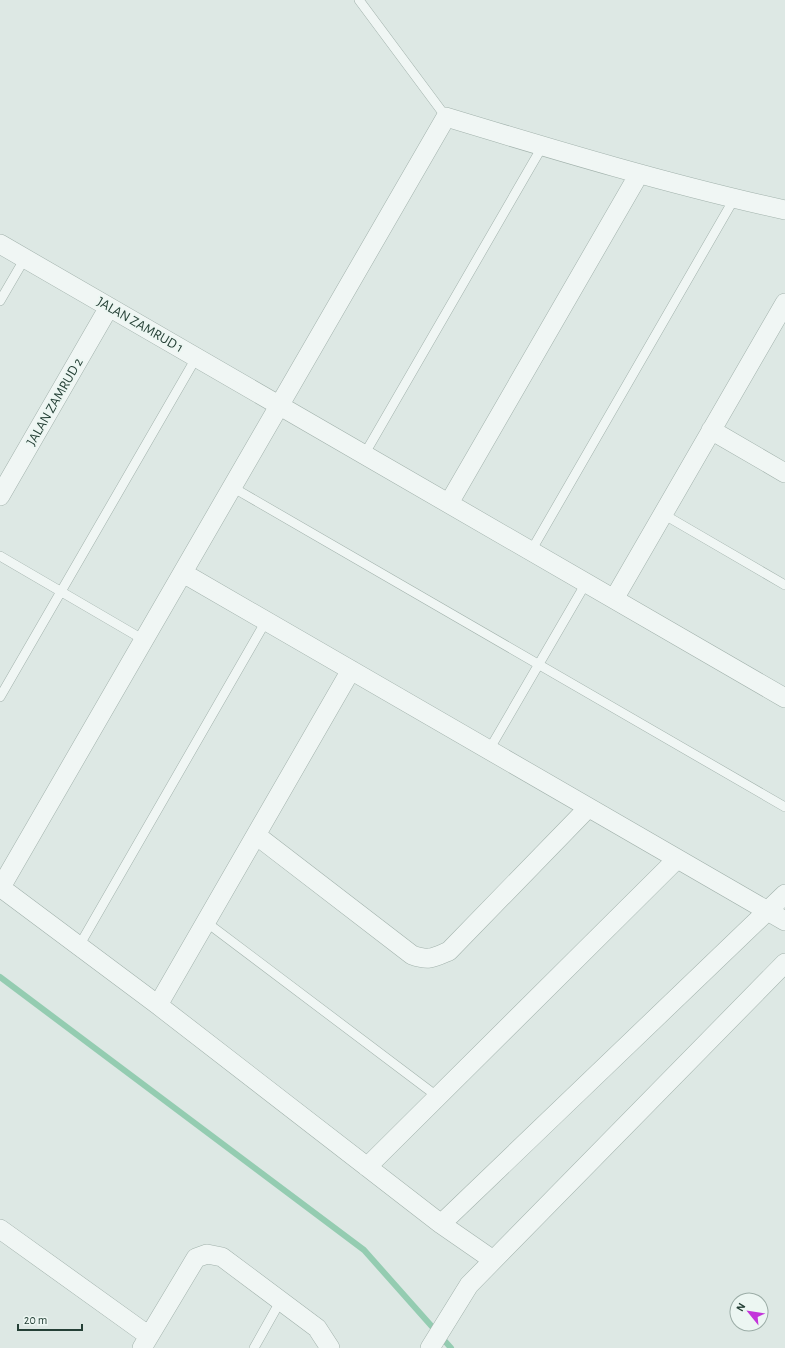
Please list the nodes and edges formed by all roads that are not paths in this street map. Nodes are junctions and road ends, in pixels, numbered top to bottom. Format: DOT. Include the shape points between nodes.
graph roads {
  1 [pos="359,0"];
  2 [pos="446,117"];
  3 [pos="542,147"];
  4 [pos="639,174"];
  5 [pos="734,199"];
  6 [pos="785,210"];
  7 [pos="0,244"];
  8 [pos="25,258"];
  9 [pos="0,301"];
  10 [pos="785,303"];
  11 [pos="109,308"];
  12 [pos="196,358"];
  13 [pos="279,406"];
  14 [pos="711,430"];
  15 [pos="364,455"];
  16 [pos="785,473"];
  17 [pos="232,487"];
  18 [pos="0,496"];
  19 [pos="449,503"];
  20 [pos="663,514"];
  21 [pos="531,551"];
  22 [pos="0,556"];
  23 [pos="183,573"];
  24 [pos="586,583"];
  25 [pos="785,585"];
  26 [pos="61,592"];
  27 [pos="614,599"];
  28 [pos="266,621"];
  29 [pos="144,640"];
  30 [pos="539,665"];
  31 [pos="351,670"];
  32 [pos="0,697"];
  33 [pos="785,698"];
  34 [pos="489,750"];
  35 [pos="785,807"];
  36 [pos="588,808"];
  37 [pos="256,835"];
  38 [pos="677,859"];
  39 [pos="0,887"];
  40 [pos="785,894"];
  41 [pos="767,911"];
  42 [pos="785,921"];
  43 [pos="206,922"];
  44 [pos="79,946"];
  45 [pos="785,963"];
  46 [pos="158,1005"];
  47 [pos="438,1097"];
  48 [pos="367,1167"];
  49 [pos="440,1224"];
  50 [pos="0,1229"];
  51 [pos="493,1260"];
  52 [pos="281,1300"];
  53 [pos="146,1342"];
  54 [pos="254,1348"];
  55 [pos="330,1348"];
  56 [pos="430,1348"];
  1 -- 2 [label="lane"];
  2 -- 3 [label="street"];
  2 -- 13 [label="street"];
  3 -- 4 [label="street"];
  3 -- 15 [label="lane"];
  4 -- 5 [label="street"];
  4 -- 19 [label="street"];
  5 -- 6 [label="street"];
  5 -- 21 [label="lane"];
  7 -- 8 [label="street, JALAN ZAMRUD 1"];
  8 -- 9 [label="lane"];
  8 -- 11 [label="street, JALAN ZAMRUD 1"];
  10 -- 14 [label="street"];
  11 -- 12 [label="street, JALAN ZAMRUD 1"];
  11 -- 18 [label="street, JALAN ZAMRUD 2"];
  12 -- 13 [label="street, JALAN ZAMRUD 1"];
  12 -- 26 [label="lane"];
  13 -- 15 [label="street, JALAN ZAMRUD 1"];
  13 -- 17 [label="street"];
  14 -- 16 [label="street"];
  14 -- 20 [label="street"];
  15 -- 19 [label="street, JALAN ZAMRUD 1"];
  17 -- 23 [label="street"];
  17 -- 30 [label="lane"];
  19 -- 21 [label="street, JALAN ZAMRUD 1"];
  20 -- 25 [label="lane"];
  20 -- 27 [label="street"];
  21 -- 24 [label="street, JALAN ZAMRUD 1"];
  22 -- 26 [label="lane"];
  23 -- 28 [label="street"];
  23 -- 29 [label="street"];
  24 -- 27 [label="street, JALAN ZAMRUD 1"];
  24 -- 30 [label="lane"];
  26 -- 29 [label="lane"];
  26 -- 32 [label="lane"];
  27 -- 33 [label="street, JALAN ZAMRUD 1"];
  28 -- 31 [label="street"];
  28 -- 44 [label="lane"];
  29 -- 39 [label="street"];
  30 -- 34 [label="lane"];
  30 -- 35 [label="lane"];
  31 -- 34 [label="street"];
  31 -- 37 [label="street"];
  34 -- 36 [label="street"];
  36 -- 37 [label="street" via="449,951 424,959 412,955"];
  36 -- 38 [label="street"];
  37 -- 43 [label="street"];
  38 -- 41 [label="street"];
  38 -- 47 [label="street"];
  39 -- 44 [label="street"];
  40 -- 41 [label="street"];
  41 -- 42 [label="street"];
  41 -- 49 [label="street"];
  43 -- 46 [label="street"];
  43 -- 47 [label="lane"];
  44 -- 46 [label="street"];
  45 -- 51 [label="street"];
  46 -- 48 [label="street"];
  47 -- 48 [label="street"];
  48 -- 49 [label="street"];
  49 -- 51 [label="street"];
  50 -- 53 [label="street"];
  51 -- 56 [label="street" via="468,1285"];
  52 -- 53 [label="street" via="222,1257 207,1254 196,1258"];
  52 -- 54 [label="lane"];
  52 -- 55 [label="street" via="317,1328"];
}
